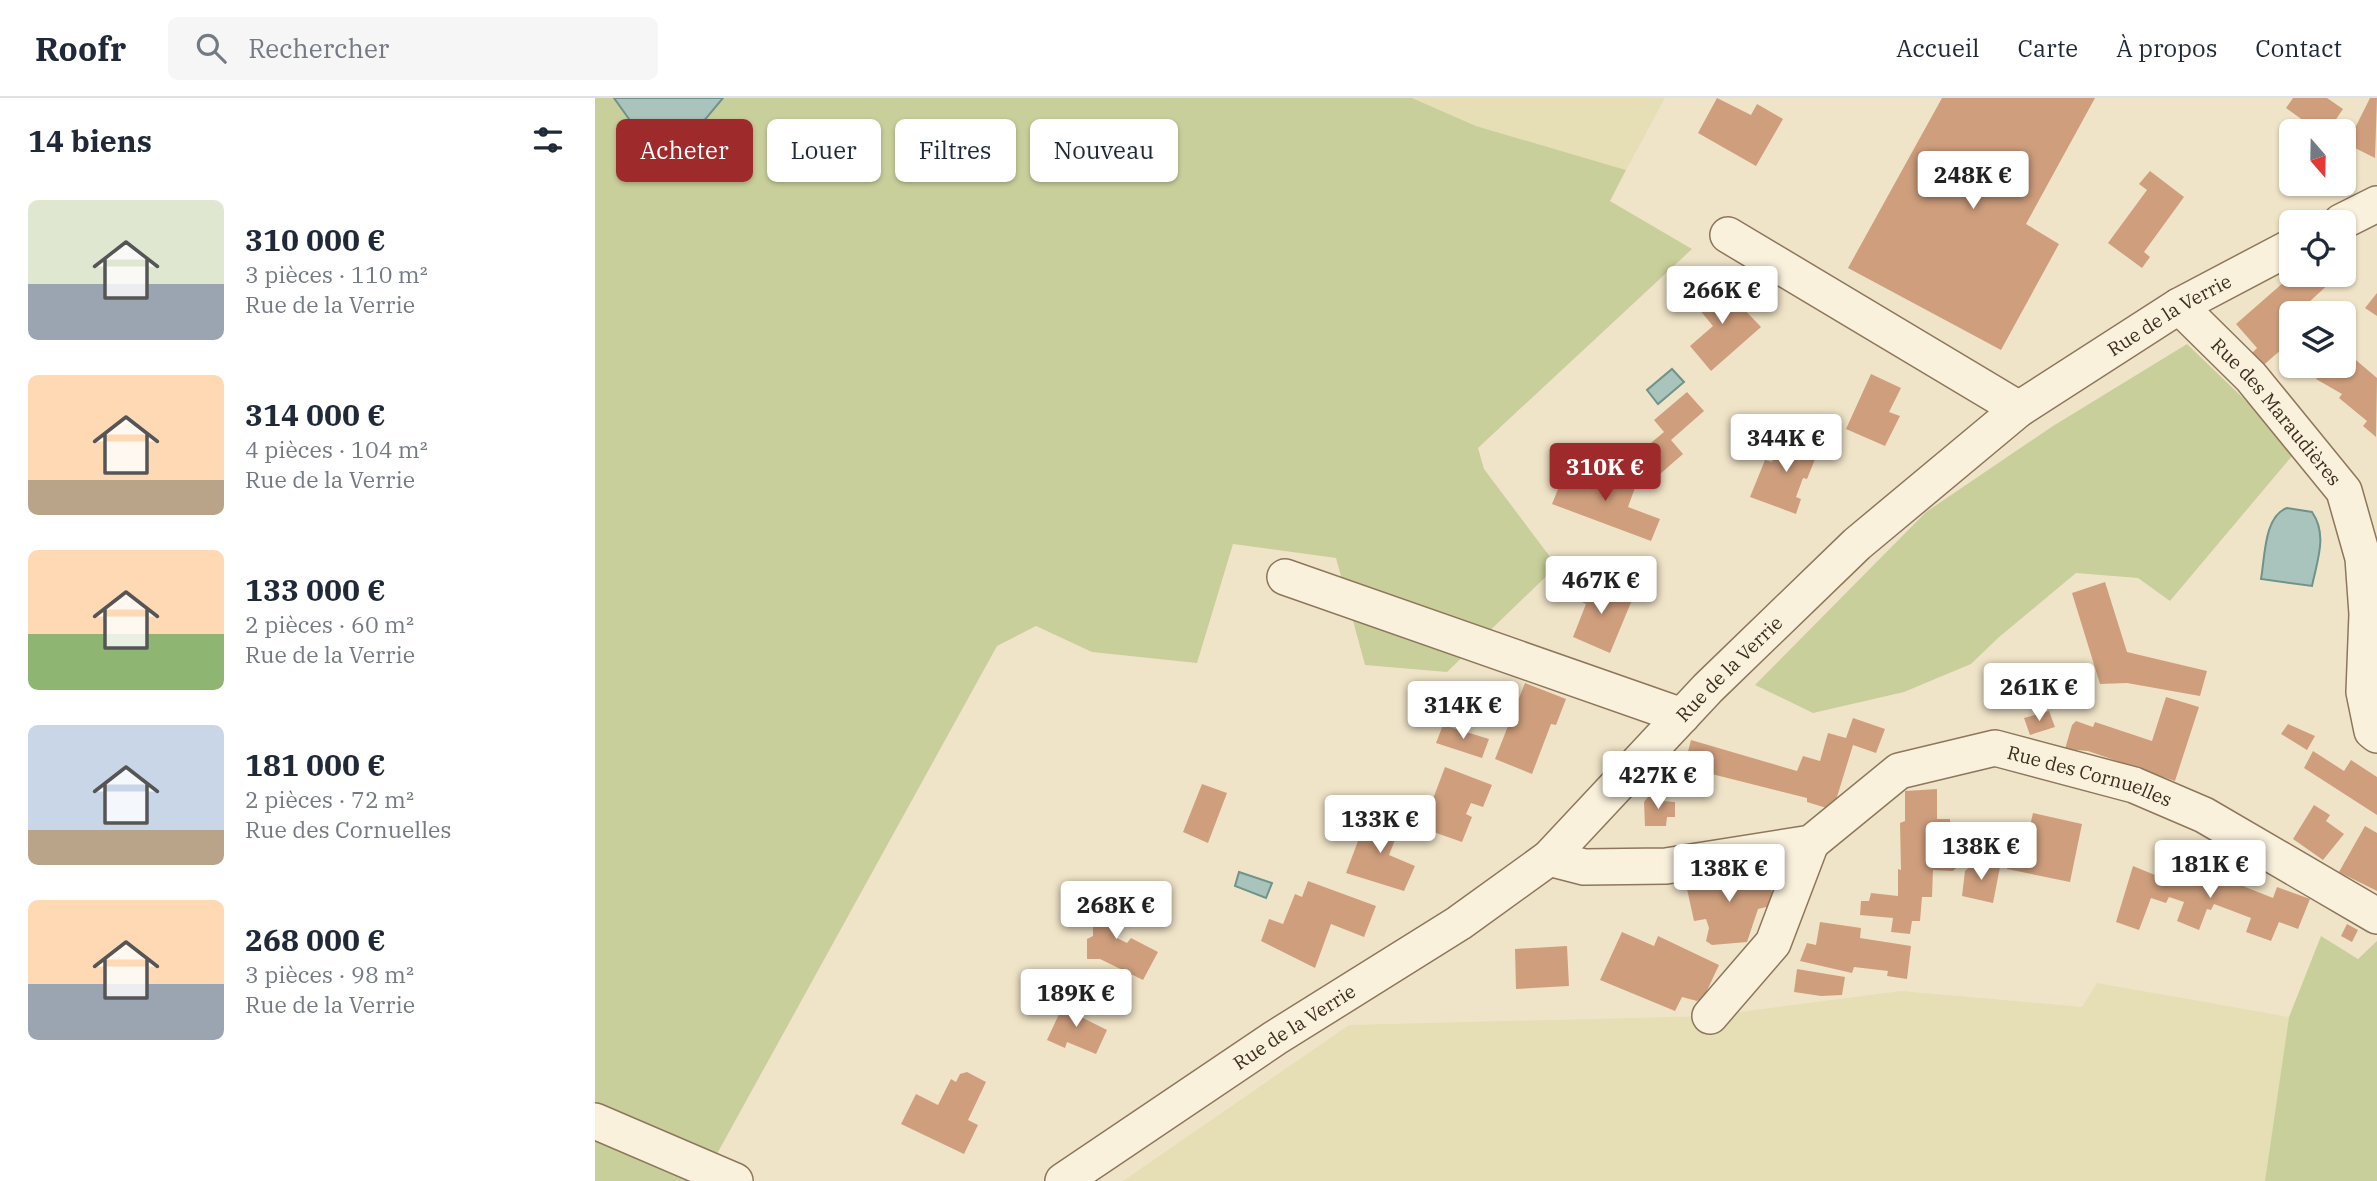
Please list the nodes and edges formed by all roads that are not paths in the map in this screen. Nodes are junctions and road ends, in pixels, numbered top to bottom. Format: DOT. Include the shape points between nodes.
graph roads {
  1 [pos="2377,204"];
  2 [pos="2356,214"];
  3 [pos="1728,235"];
  4 [pos="2279,253"];
  5 [pos="2179,306"];
  6 [pos="2019,409"];
  7 [pos="1285,577"];
  8 [pos="2372,613"];
  9 [pos="1682,716"];
  10 [pos="2377,735"];
  11 [pos="1811,843"];
  12 [pos="1549,858"];
  13 [pos="2377,916"];
  14 [pos="1710,1016"];
  15 [pos="595,1121"];
  16 [pos="1073,1179"];
  17 [pos="735,1181"];
  1 -- 2 [label="street"];
  3 -- 6 [label="street"];
  4 -- 5 [label="street, Rue de la Verrie"];
  5 -- 6 [label="street, Rue de la Verrie"];
  5 -- 8 [label="street, Rue des Maraudières" via="2251,377 2344,491 2363,558"];
  6 -- 9 [label="street, Rue de la Verrie" via="1857,544"];
  7 -- 9 [label="street"];
  8 -- 10 [label="street, Rue des Maraudières" via="2364,692 2372,731"];
  9 -- 12 [label="street, Rue de la Verrie"];
  11 -- 12 [label="street" via="1666,866 1584,867"];
  11 -- 13 [label="street, Rue des Cornuelles" via="1899,771 1995,748 2134,785 2204,815"];
  11 -- 14 [label="street" via="1773,943"];
  12 -- 16 [label="street, Rue de la Verrie" via="1459,923 1275,1038"];
  15 -- 17 [label="street"];
}
